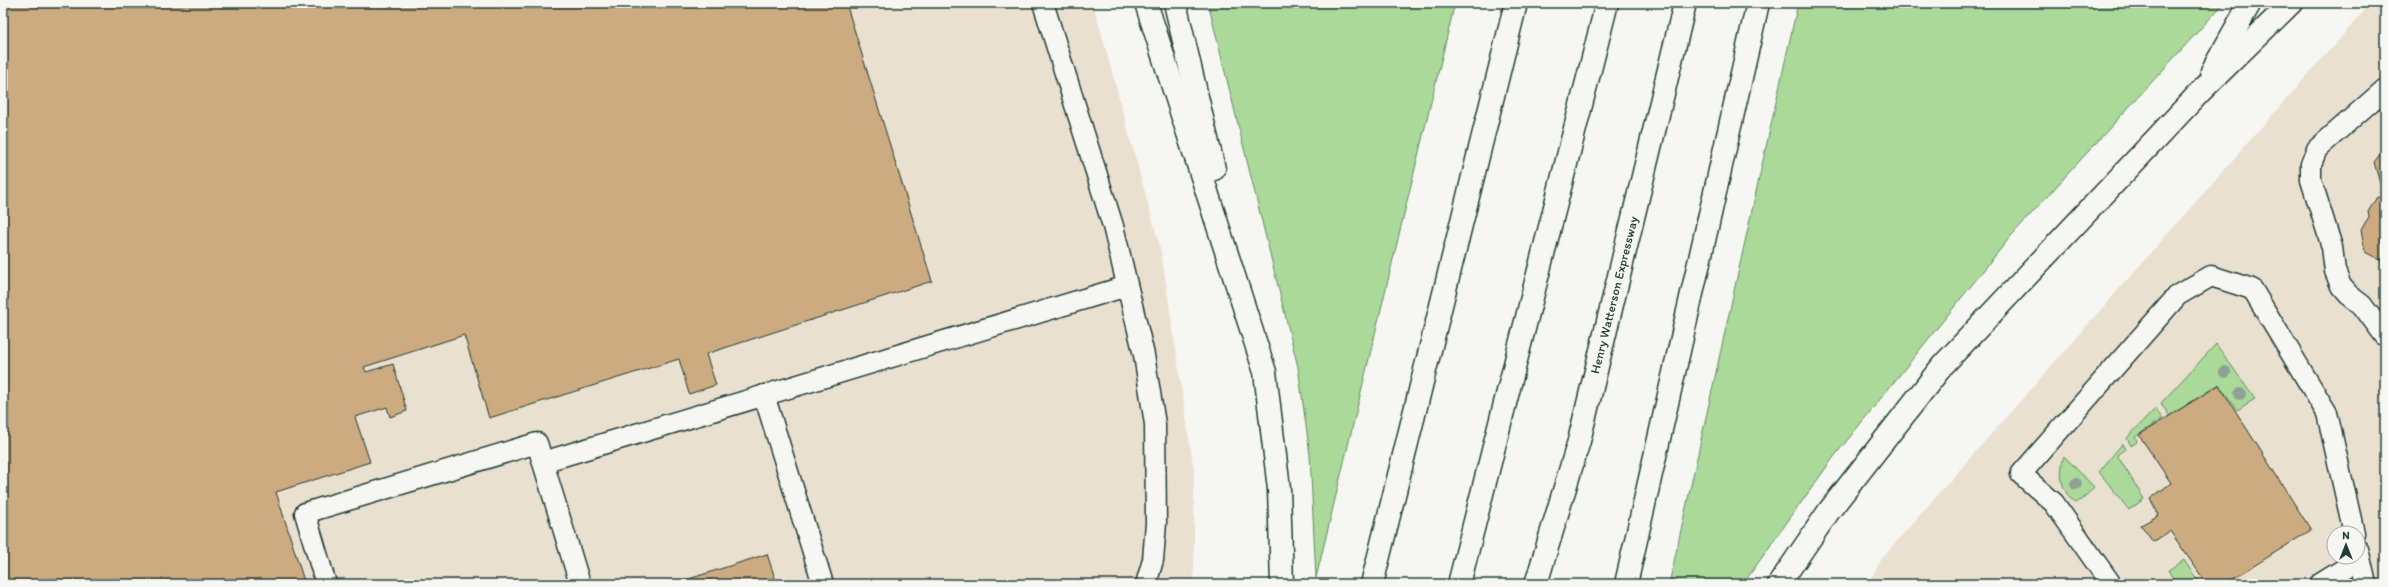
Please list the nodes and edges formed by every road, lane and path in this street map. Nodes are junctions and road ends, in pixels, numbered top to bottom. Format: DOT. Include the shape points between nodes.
graph roads {
  1 [pos="1043,3"];
  2 [pos="1146,3"];
  3 [pos="1175,3"];
  4 [pos="1516,3"];
  5 [pos="1607,3"];
  6 [pos="1685,3"];
  7 [pos="1758,3"];
  8 [pos="2250,3"];
  9 [pos="2291,3"];
  10 [pos="2385,89"];
  11 [pos="2201,91"];
  12 [pos="1128,286"];
  13 [pos="1246,308"];
  14 [pos="2385,336"];
  15 [pos="764,396"];
  16 [pos="543,462"];
  17 [pos="2352,525"];
  18 [pos="1153,560"];
  19 [pos="2345,565"];
  20 [pos="2362,565"];
  21 [pos="326,584"];
  22 [pos="580,584"];
  23 [pos="823,584"];
  24 [pos="1146,584"];
  25 [pos="1156,584"];
  26 [pos="1282,584"];
  27 [pos="1372,584"];
  28 [pos="1459,584"];
  29 [pos="1536,584"];
  30 [pos="1626,584"];
  31 [pos="1779,584"];
  32 [pos="2111,584"];
  33 [pos="2320,584"];
  34 [pos="2366,584"];
  1 -- 12 [label="lane"];
  2 -- 13 [label="highway"];
  3 -- 13 [label="highway"];
  4 -- 27 [label="highway"];
  5 -- 28 [label="highway"];
  6 -- 29 [label="highway, Henry Watterson Expressway" via="1579,441"];
  7 -- 30 [label="highway"];
  8 -- 11 [label="highway"];
  9 -- 11 [label="highway"];
  10 -- 14 [label="lane" via="2317,149 2311,164 2311,180 2341,286 2362,305"];
  11 -- 31 [label="highway" via="1943,365 1829,511"];
  12 -- 15 [label="lane"];
  12 -- 18 [label="lane" via="1144,355 1155,424 1156,523"];
  13 -- 26 [label="highway" via="1265,372 1273,427 1280,488"];
  15 -- 16 [label="lane"];
  15 -- 23 [label="lane"];
  16 -- 21 [label="lane" via="538,443 305,513"];
  16 -- 22 [label="lane"];
  17 -- 32 [label="lane" via="2327,413 2252,288 2211,276 2178,295 2021,474 2054,503"];
  18 -- 24 [label="lane"];
  18 -- 25 [label="lane"];
  19 -- 33 [label="lane"];
  20 -- 34 [label="lane"];
}
